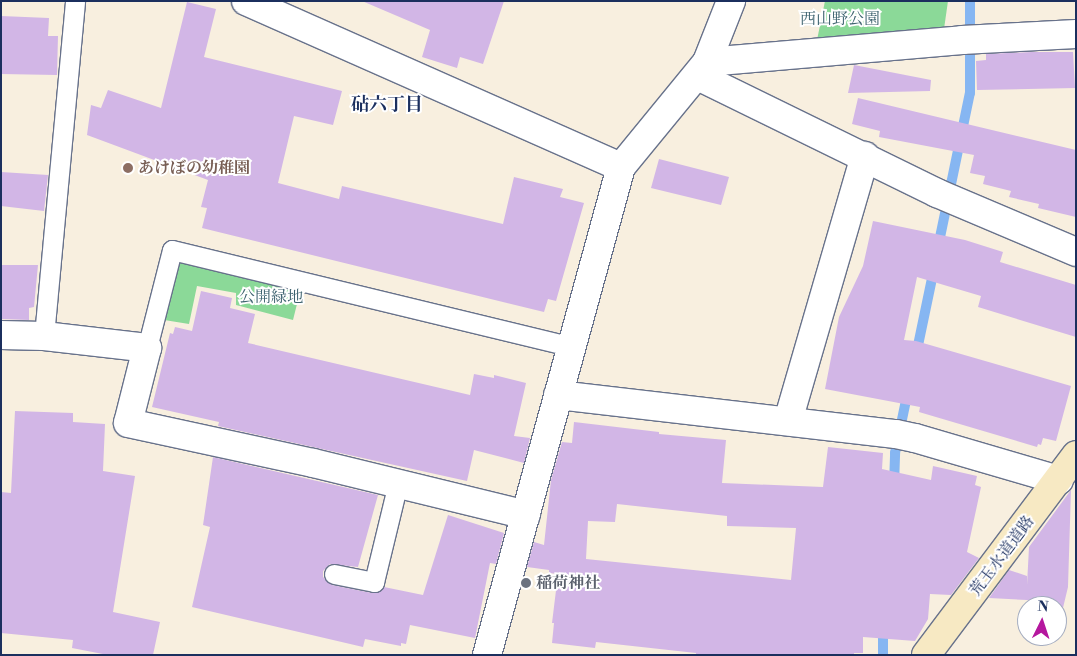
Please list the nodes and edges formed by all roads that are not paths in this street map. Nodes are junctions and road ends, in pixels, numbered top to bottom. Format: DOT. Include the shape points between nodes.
graph roads {
  1 [pos="75,1"];
  2 [pos="246,1"];
  3 [pos="731,1"];
  4 [pos="1076,34"];
  5 [pos="702,69"];
  6 [pos="865,156"];
  7 [pos="621,167"];
  8 [pos="1076,252"];
  9 [pos="1,335"];
  10 [pos="44,336"];
  11 [pos="572,347"];
  12 [pos="147,348"];
  13 [pos="558,395"];
  14 [pos="788,421"];
  15 [pos="1076,456"];
  16 [pos="1059,480"];
  17 [pos="398,483"];
  18 [pos="526,515"];
  19 [pos="334,574"];
  20 [pos="487,655"];
  21 [pos="926,655"];
  1 -- 10 [label="lane"];
  2 -- 7 [label="street"];
  3 -- 5 [label="street"];
  4 -- 5 [label="street" via="970,40"];
  5 -- 6 [label="street"];
  5 -- 7 [label="street"];
  6 -- 8 [label="street" via="961,204"];
  6 -- 14 [label="street"];
  7 -- 11 [label="street"];
  9 -- 10 [label="street"];
  10 -- 12 [label="street"];
  11 -- 12 [label="lane" via="172,250"];
  11 -- 13 [label="street"];
  12 -- 17 [label="street" via="128,423"];
  13 -- 14 [label="street"];
  13 -- 18 [label="street"];
  14 -- 16 [label="street" via="906,436"];
  15 -- 16 [label="main road, 荒玉水道道路"];
  16 -- 21 [label="main road, 荒玉水道道路"];
  17 -- 18 [label="street"];
  17 -- 19 [label="lane" via="374,582"];
  18 -- 20 [label="street"];
}
